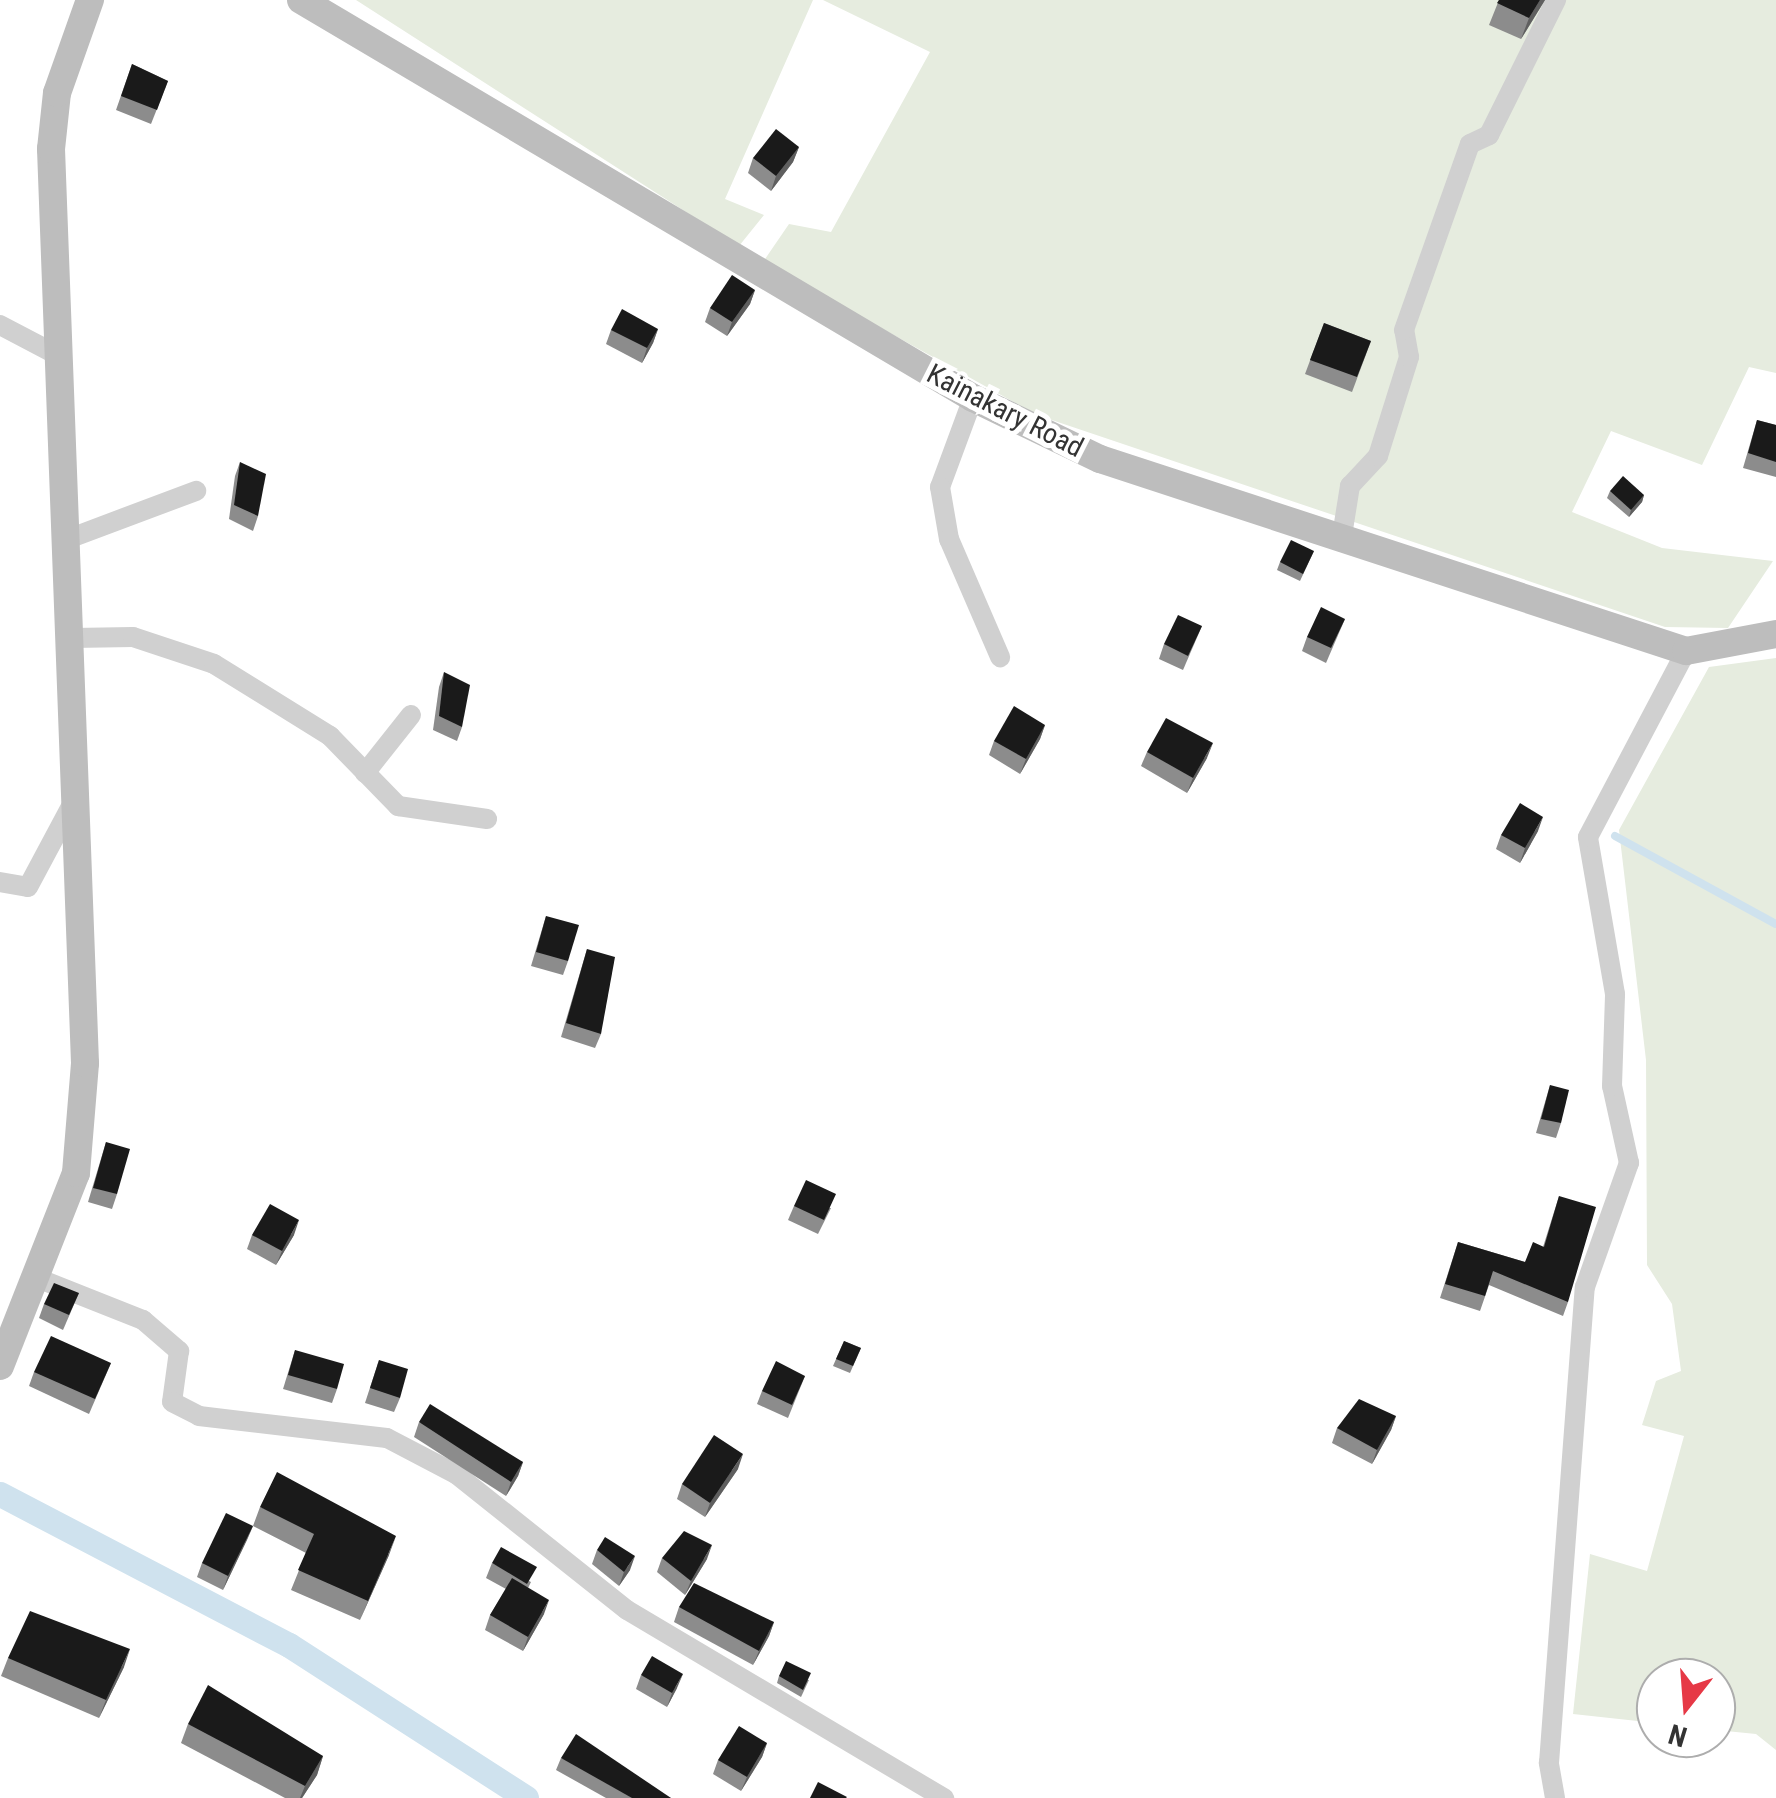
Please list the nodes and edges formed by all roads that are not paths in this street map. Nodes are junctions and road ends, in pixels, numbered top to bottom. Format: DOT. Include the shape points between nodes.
graph roads {
  1 [pos="90,0"];
  2 [pos="301,0"];
  3 [pos="1556,0"];
  4 [pos="0,325"];
  5 [pos="59,356"];
  6 [pos="973,398"];
  7 [pos="196,491"];
  8 [pos="68,539"];
  9 [pos="1341,542"];
  10 [pos="1776,634"];
  11 [pos="72,638"];
  12 [pos="1686,651"];
  13 [pos="1000,657"];
  14 [pos="411,715"];
  15 [pos="365,773"];
  16 [pos="78,794"];
  17 [pos="487,819"];
  18 [pos="0,882"];
  19 [pos="37,1278"];
  20 [pos="0,1366"];
  21 [pos="944,1798"];
  22 [pos="1555,1798"];
  1 -- 5 [label="main road" via="57,94 51,149"];
  2 -- 6 [label="main road, Kainakary Road"];
  3 -- 9 [label="street" via="1489,135 1474,138 1464,160 1404,330 1411,349 1382,442 1354,475"];
  4 -- 5 [label="street"];
  5 -- 8 [label="main road"];
  6 -- 9 [label="main road, Kainakary Road" via="1100,459"];
  6 -- 13 [label="street" via="940,487 949,539"];
  7 -- 8 [label="street"];
  8 -- 11 [label="main road"];
  9 -- 12 [label="main road, Kainakary Road"];
  10 -- 12 [label="main road, Kainakary Road"];
  11 -- 15 [label="street" via="133,637 214,664 330,736"];
  11 -- 16 [label="main road"];
  12 -- 22 [label="street" via="1588,838 1614,994 1612,1086 1629,1163 1585,1287 1548,1763"];
  14 -- 15 [label="street"];
  15 -- 17 [label="street" via="412,812"];
  16 -- 18 [label="street" via="28,887"];
  16 -- 19 [label="main road" via="84,1081 76,1173"];
  19 -- 20 [label="main road"];
  19 -- 21 [label="street" via="142,1320 179,1351 172,1402 199,1416 387,1438 456,1474 627,1610"];
}
